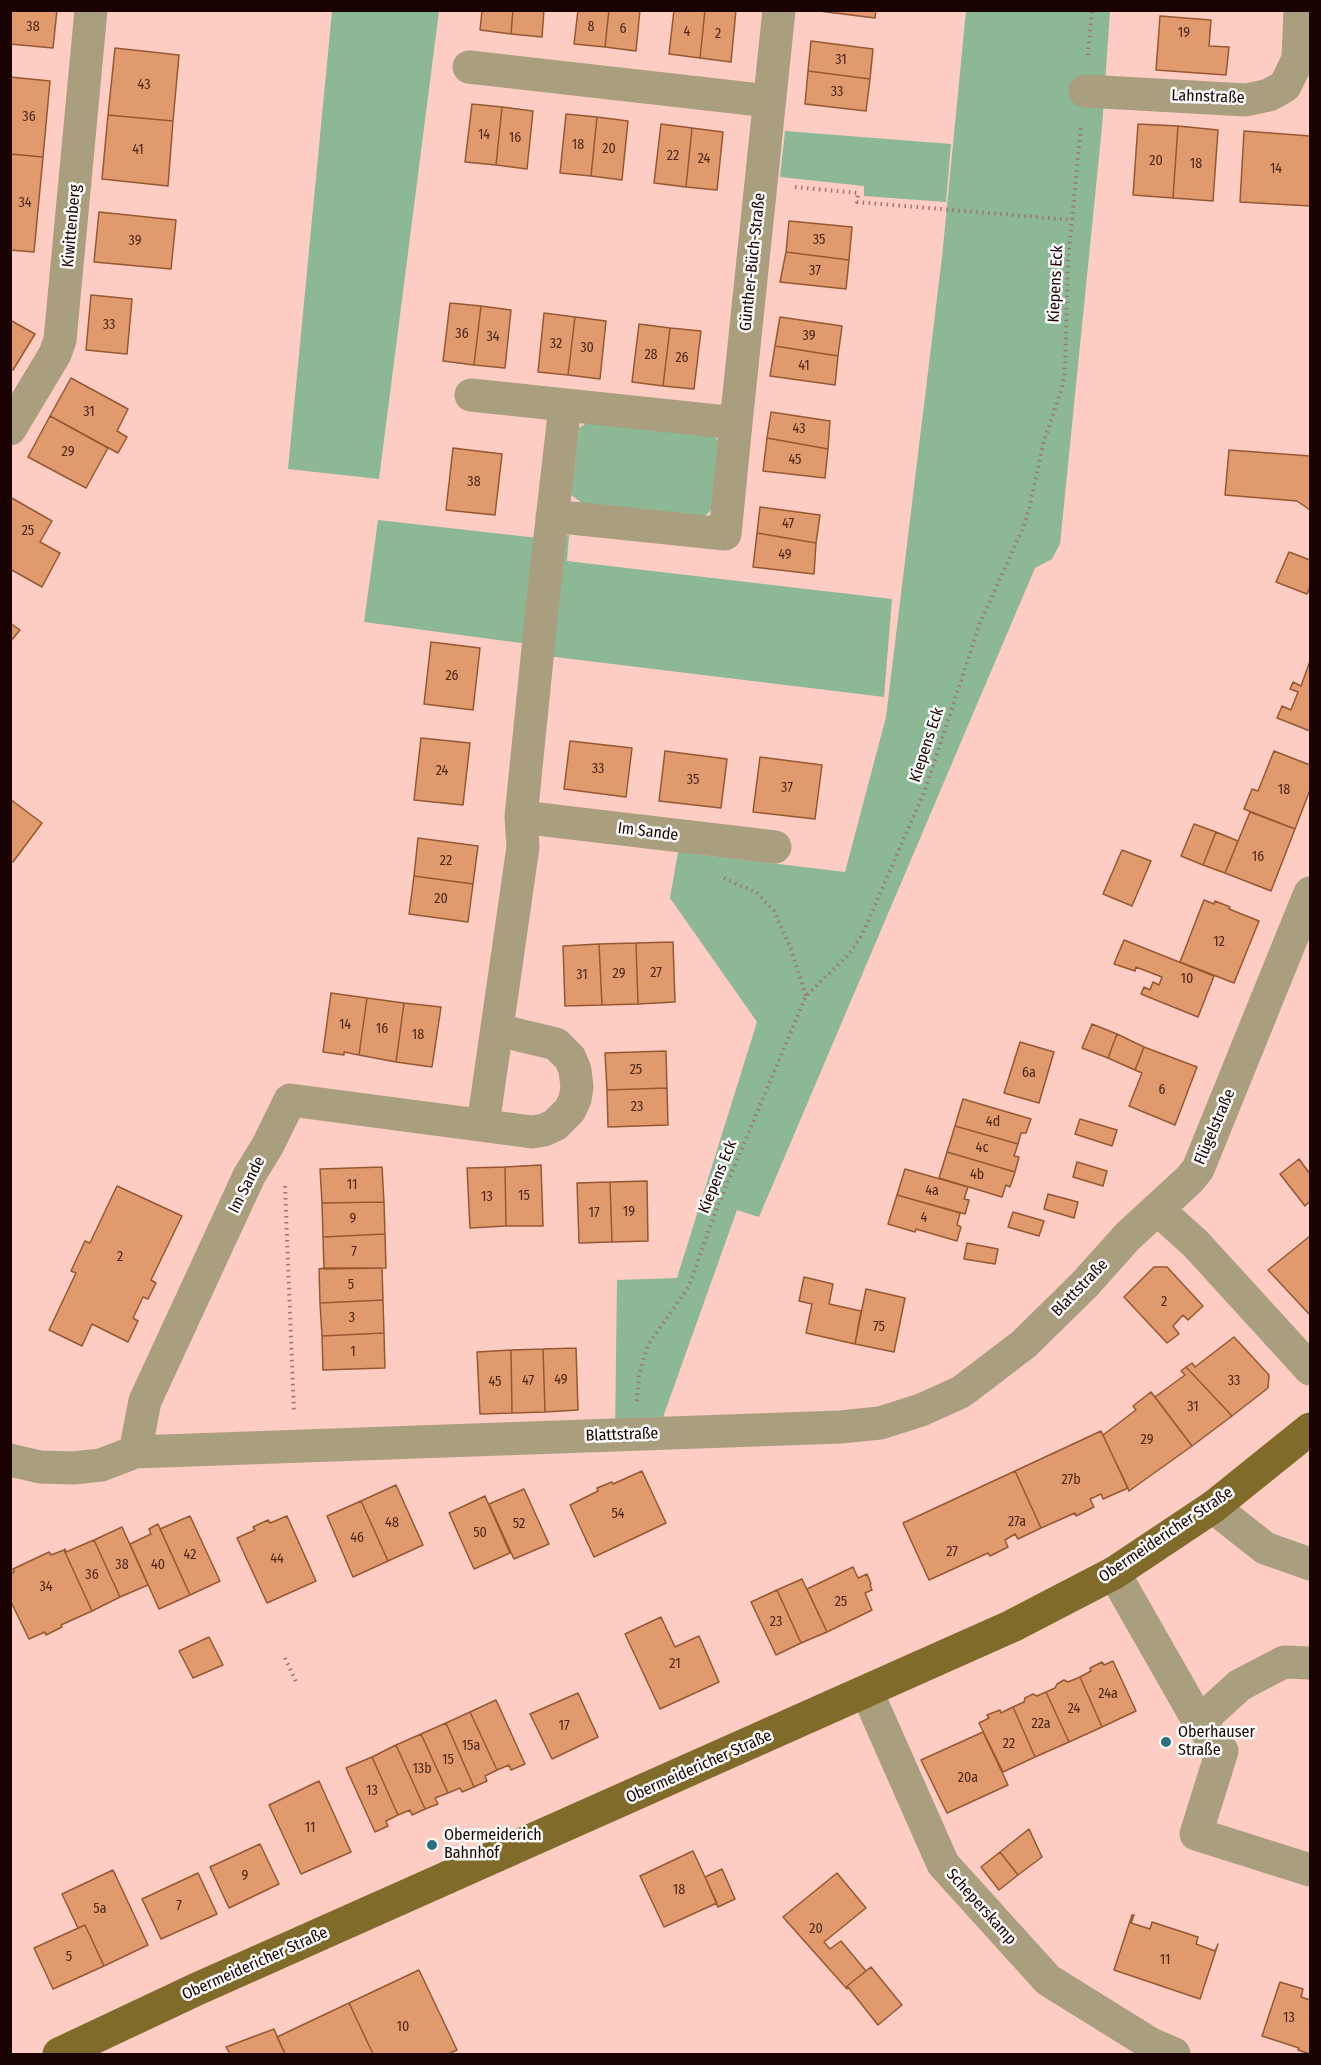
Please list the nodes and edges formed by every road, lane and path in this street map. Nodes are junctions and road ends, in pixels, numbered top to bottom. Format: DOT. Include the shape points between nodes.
graph roads {
  1 [pos="91,10"];
  2 [pos="779,10"];
  3 [pos="1092,10"];
  4 [pos="1300,10"];
  5 [pos="469,68"];
  6 [pos="1085,91"];
  7 [pos="769,101"];
  8 [pos="761,184"];
  9 [pos="1072,220"];
  10 [pos="471,395"];
  11 [pos="565,406"];
  12 [pos="736,423"];
  13 [pos="10,429"];
  14 [pos="552,516"];
  15 [pos="521,817"];
  16 [pos="775,847"];
  17 [pos="719,876"];
  18 [pos="1311,892"];
  19 [pos="806,996"];
  20 [pos="498,1030"];
  21 [pos="483,1125"];
  22 [pos="268,1145"];
  23 [pos="1157,1209"];
  24 [pos="1311,1369"];
  25 [pos="1311,1429"];
  26 [pos="640,1434"];
  27 [pos="294,1446"];
  28 [pos="135,1452"];
  29 [pos="10,1460"];
  30 [pos="1213,1507"];
  31 [pos="1311,1564"];
  32 [pos="1114,1573"];
  33 [pos="285,1658"];
  34 [pos="1311,1663"];
  35 [pos="297,1684"];
  36 [pos="867,1692"];
  37 [pos="1199,1722"];
  38 [pos="1311,1870"];
  39 [pos="58,2055"];
  40 [pos="1174,2055"];
  1 -- 13 [label="street, Kiwittenberg" via="60,340"];
  2 -- 7 [label="street, Günther-Büch-Straße"];
  3 -- 6 [label="path, Kiepens Eck"];
  4 -- 6 [label="street, Lahnstraße" via="1298,59 1285,87 1269,95 1246,100"];
  5 -- 7 [label="street"];
  6 -- 9 [label="path, Kiepens Eck"];
  7 -- 8 [label="street, Günther-Büch-Straße"];
  8 -- 9 [label="path" via="858,193 857,202"];
  8 -- 12 [label="street, Günther-Büch-Straße"];
  9 -- 19 [label="path, Kiepens Eck" via="1065,370 1029,510 980,623 925,790 863,933 850,953"];
  10 -- 11 [label="street"];
  11 -- 12 [label="street"];
  11 -- 14 [label="street"];
  12 -- 14 [label="street, Günther-Büch-Straße" via="725,534"];
  14 -- 15 [label="street"];
  15 -- 16 [label="street, Im Sande"];
  15 -- 20 [label="street" via="523,847"];
  17 -- 19 [label="path" via="757,893 774,910"];
  18 -- 23 [label="street, Flügelstraße" via="1205,1155 1189,1180"];
  19 -- 26 [label="path, Kiepens Eck" via="716,1210 689,1286 648,1345 637,1385"];
  20 -- 21 [label="street"];
  20 -- 21 [label="street, Im Sande" via="556,1044 570,1058 575,1070 575,1099 555,1125 544,1130"];
  21 -- 22 [label="street, Im Sande" via="290,1100"];
  22 -- 27 [label="path" via="285,1174"];
  22 -- 28 [label="street, Im Sande" via="249,1176 145,1401"];
  23 -- 24 [label="street" via="1195,1243"];
  23 -- 26 [label="street, Blattstraße" via="1024,1344 961,1392 880,1422"];
  25 -- 30 [label="main road, Obermeidericher Straße"];
  26 -- 27 [label="street, Blattstraße"];
  27 -- 28 [label="street, Blattstraße"];
  28 -- 29 [label="street, Blattstraße" via="102,1465 73,1468 40,1467"];
  30 -- 31 [label="street" via="1265,1548"];
  30 -- 32 [label="main road, Obermeidericher Straße"];
  32 -- 36 [label="main road, Obermeidericher Straße" via="1012,1626"];
  32 -- 37 [label="street"];
  33 -- 35 [label="path"];
  34 -- 37 [label="street" via="1284,1662 1240,1685"];
  36 -- 39 [label="main road, Obermeidericher Straße" via="197,1989"];
  36 -- 40 [label="street, Scheperskamp" via="943,1864 1048,1980"];
  37 -- 38 [label="street" via="1222,1751 1196,1834"];
}
